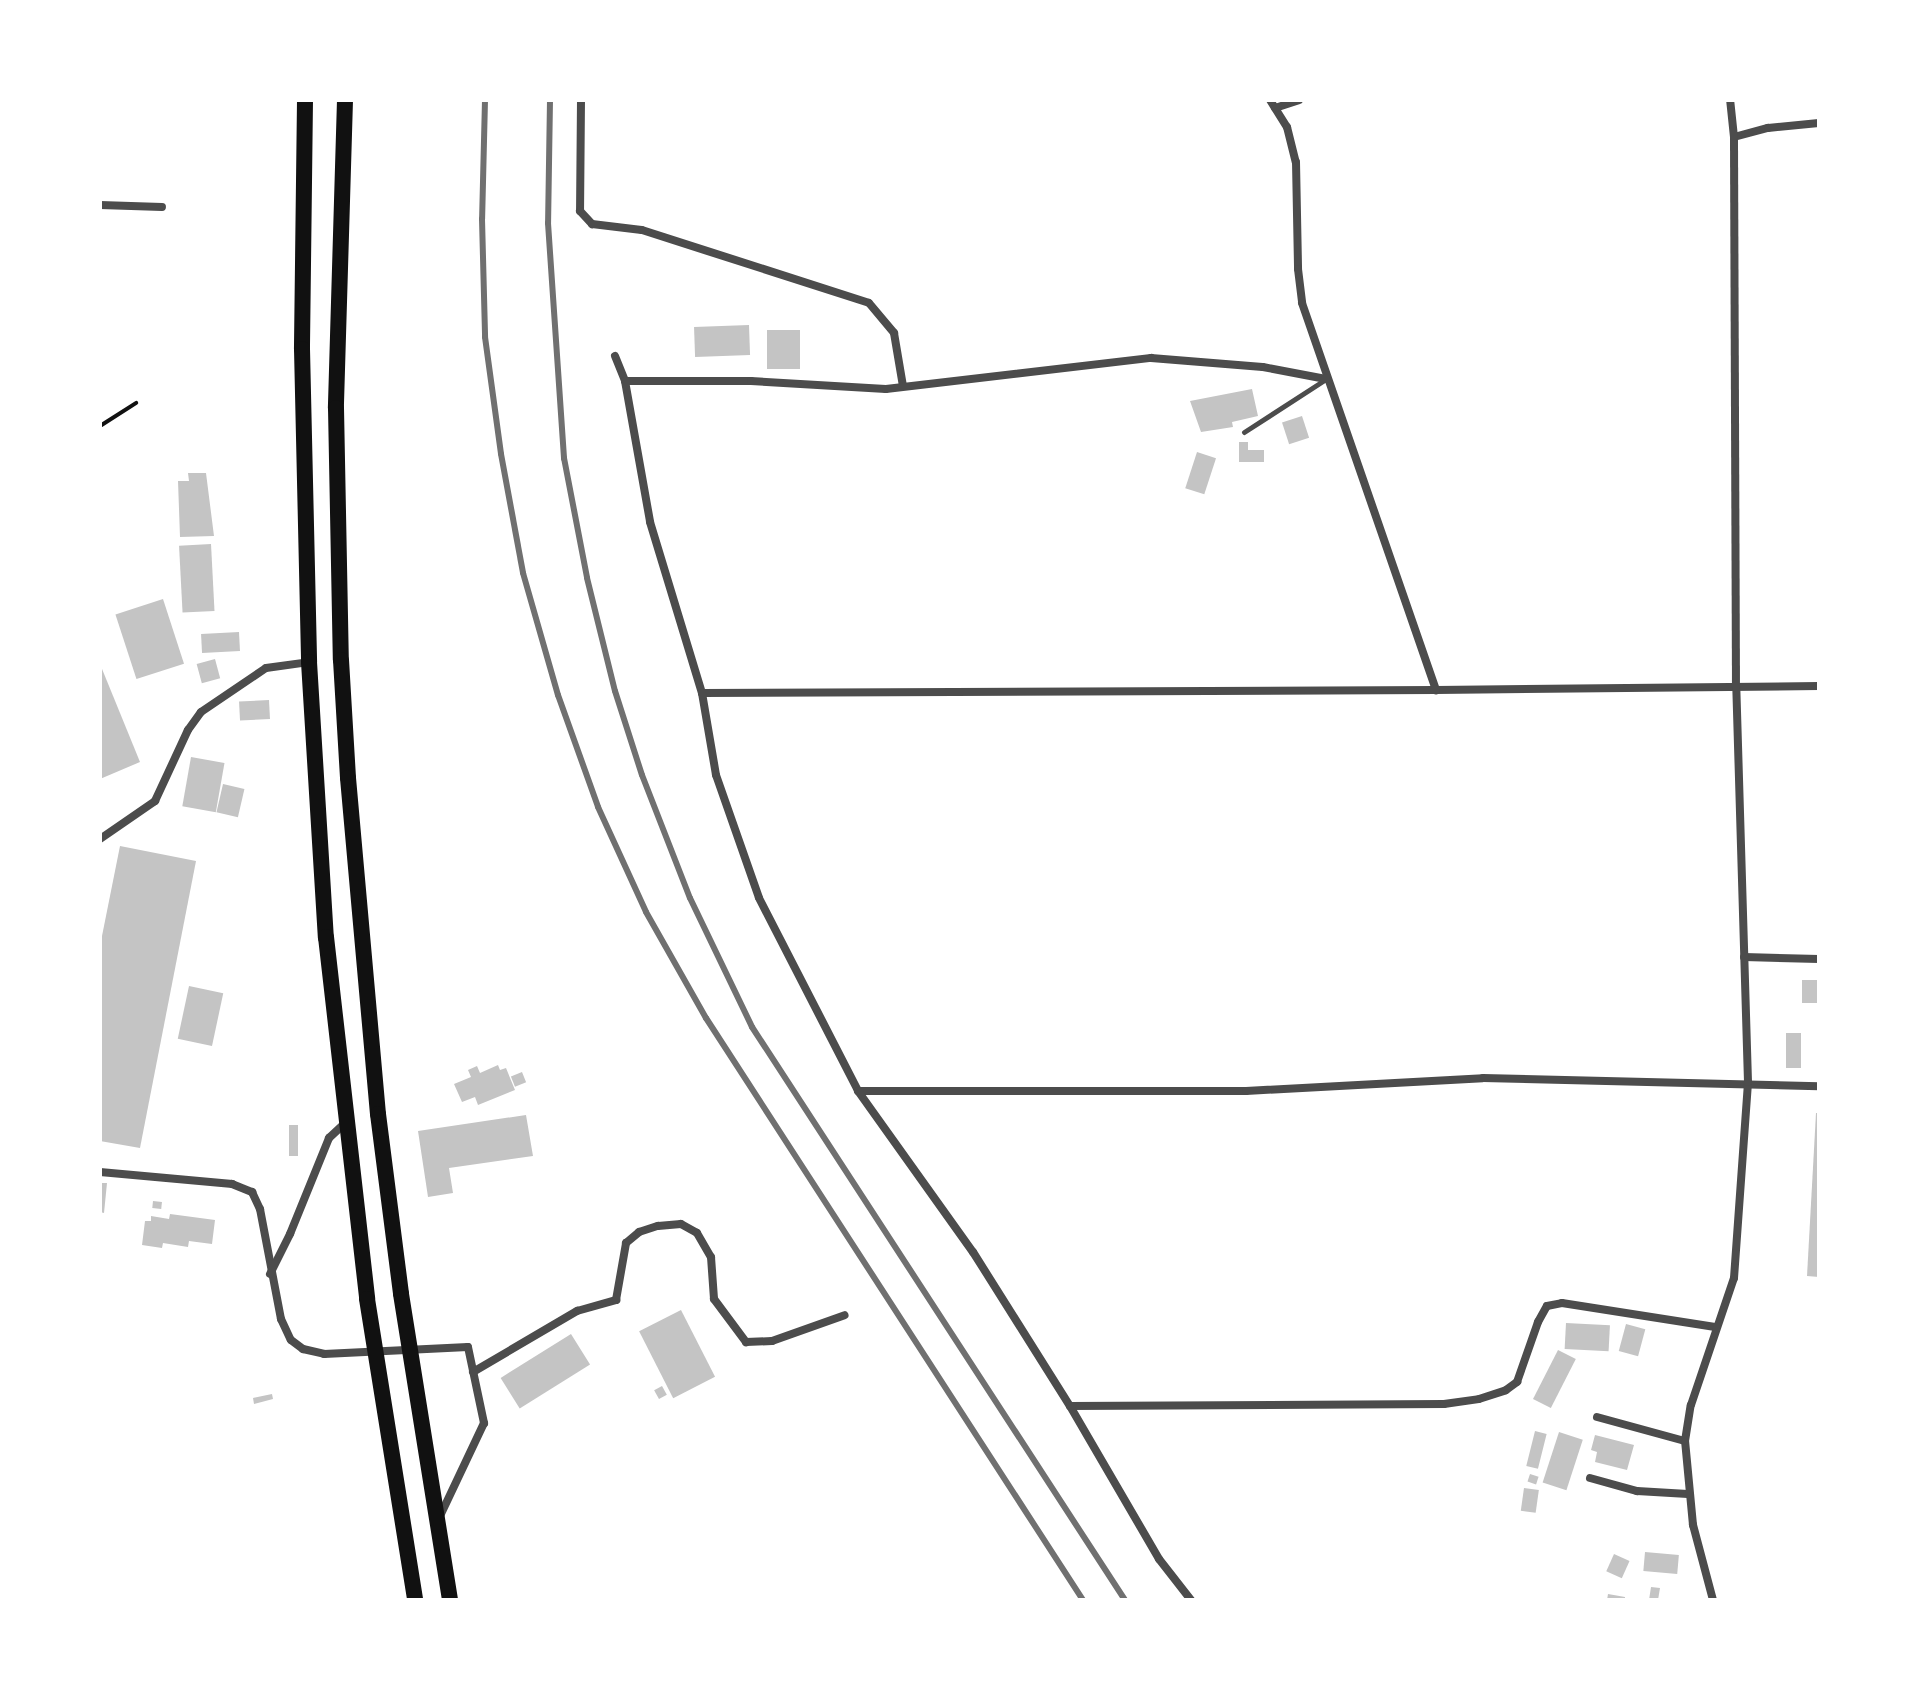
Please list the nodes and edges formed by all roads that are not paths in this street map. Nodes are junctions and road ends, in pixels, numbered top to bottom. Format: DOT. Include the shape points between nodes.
graph roads {
  1 [pos="305,100"];
  2 [pos="345,100"];
  3 [pos="581,100"];
  4 [pos="1299,100"];
  5 [pos="1730,100"];
  6 [pos="1273,104"];
  7 [pos="1819,123"];
  8 [pos="1734,137"];
  9 [pos="100,205"];
  10 [pos="162,207"];
  11 [pos="615,356"];
  12 [pos="1326,379"];
  13 [pos="625,381"];
  14 [pos="903,386"];
  15 [pos="1244,432"];
  16 [pos="309,662"];
  17 [pos="1819,686"];
  18 [pos="1736,687"];
  19 [pos="1436,690"];
  20 [pos="702,693"];
  21 [pos="100,839"];
  22 [pos="1744,957"];
  23 [pos="1819,959"];
  24 [pos="1748,1082"];
  25 [pos="1819,1086"];
  26 [pos="858,1091"];
  27 [pos="345,1123"];
  28 [pos="100,1172"];
  29 [pos="270,1275"];
  30 [pos="845,1315"];
  31 [pos="1715,1327"];
  32 [pos="411,1351"];
  33 [pos="376,1353"];
  34 [pos="473,1372"];
  35 [pos="1070,1406"];
  36 [pos="1597,1417"];
  37 [pos="1685,1441"];
  38 [pos="1590,1478"];
  39 [pos="1688,1494"];
  40 [pos="437,1523"];
  41 [pos="415,1600"];
  42 [pos="450,1600"];
  43 [pos="1191,1600"];
  44 [pos="1713,1600"];
  1 -- 16 [label="highway" via="302,349"];
  2 -- 32 [label="highway" via="335,347 341,660 376,1099"];
  3 -- 14 [label="street" via="580,211 592,224 642,230 869,303 894,333"];
  4 -- 6 [label="street"];
  5 -- 8 [label="street"];
  6 -- 12 [label="street" via="1287,127 1296,162 1299,284"];
  7 -- 8 [label="street"];
  8 -- 18 [label="street"];
  9 -- 10 [label="street"];
  11 -- 13 [label="street"];
  12 -- 14 [label="street" via="1263,367 1151,358"];
  12 -- 15 [label="lane"];
  12 -- 19 [label="street"];
  13 -- 14 [label="street" via="751,381 853,390"];
  13 -- 20 [label="street" via="650,522"];
  16 -- 21 [label="street" via="266,668 201,712 155,801"];
  16 -- 27 [label="highway" via="325,924"];
  17 -- 18 [label="street"];
  18 -- 19 [label="street"];
  18 -- 22 [label="street"];
  19 -- 20 [label="street"];
  20 -- 26 [label="street" via="716,775 759,898"];
  22 -- 23 [label="street"];
  22 -- 24 [label="street"];
  24 -- 25 [label="street"];
  24 -- 26 [label="street" via="1483,1078 1246,1091"];
  24 -- 31 [label="street" via="1734,1278"];
  26 -- 35 [label="street" via="973,1252"];
  27 -- 29 [label="street" via="329,1138"];
  27 -- 33 [label="highway"];
  28 -- 29 [label="street" via="246,1188 259,1202"];
  29 -- 33 [label="street" via="281,1319 296,1345 324,1354"];
  30 -- 34 [label="street" via="772,1341 746,1342 714,1299 711,1257 697,1233 681,1224 658,1226 626,1243 616,1300 577,1311"];
  31 -- 35 [label="street" via="1562,1303 1547,1306 1517,1382 1479,1399 1444,1404"];
  31 -- 37 [label="street"];
  32 -- 33 [label="street"];
  32 -- 34 [label="street" via="468,1347"];
  32 -- 40 [label="highway"];
  33 -- 41 [label="highway"];
  34 -- 40 [label="street" via="484,1423"];
  35 -- 43 [label="street" via="1159,1559"];
  36 -- 37 [label="street"];
  37 -- 39 [label="street"];
  38 -- 39 [label="street" via="1637,1491"];
  39 -- 44 [label="street"];
  40 -- 42 [label="highway"];
}
